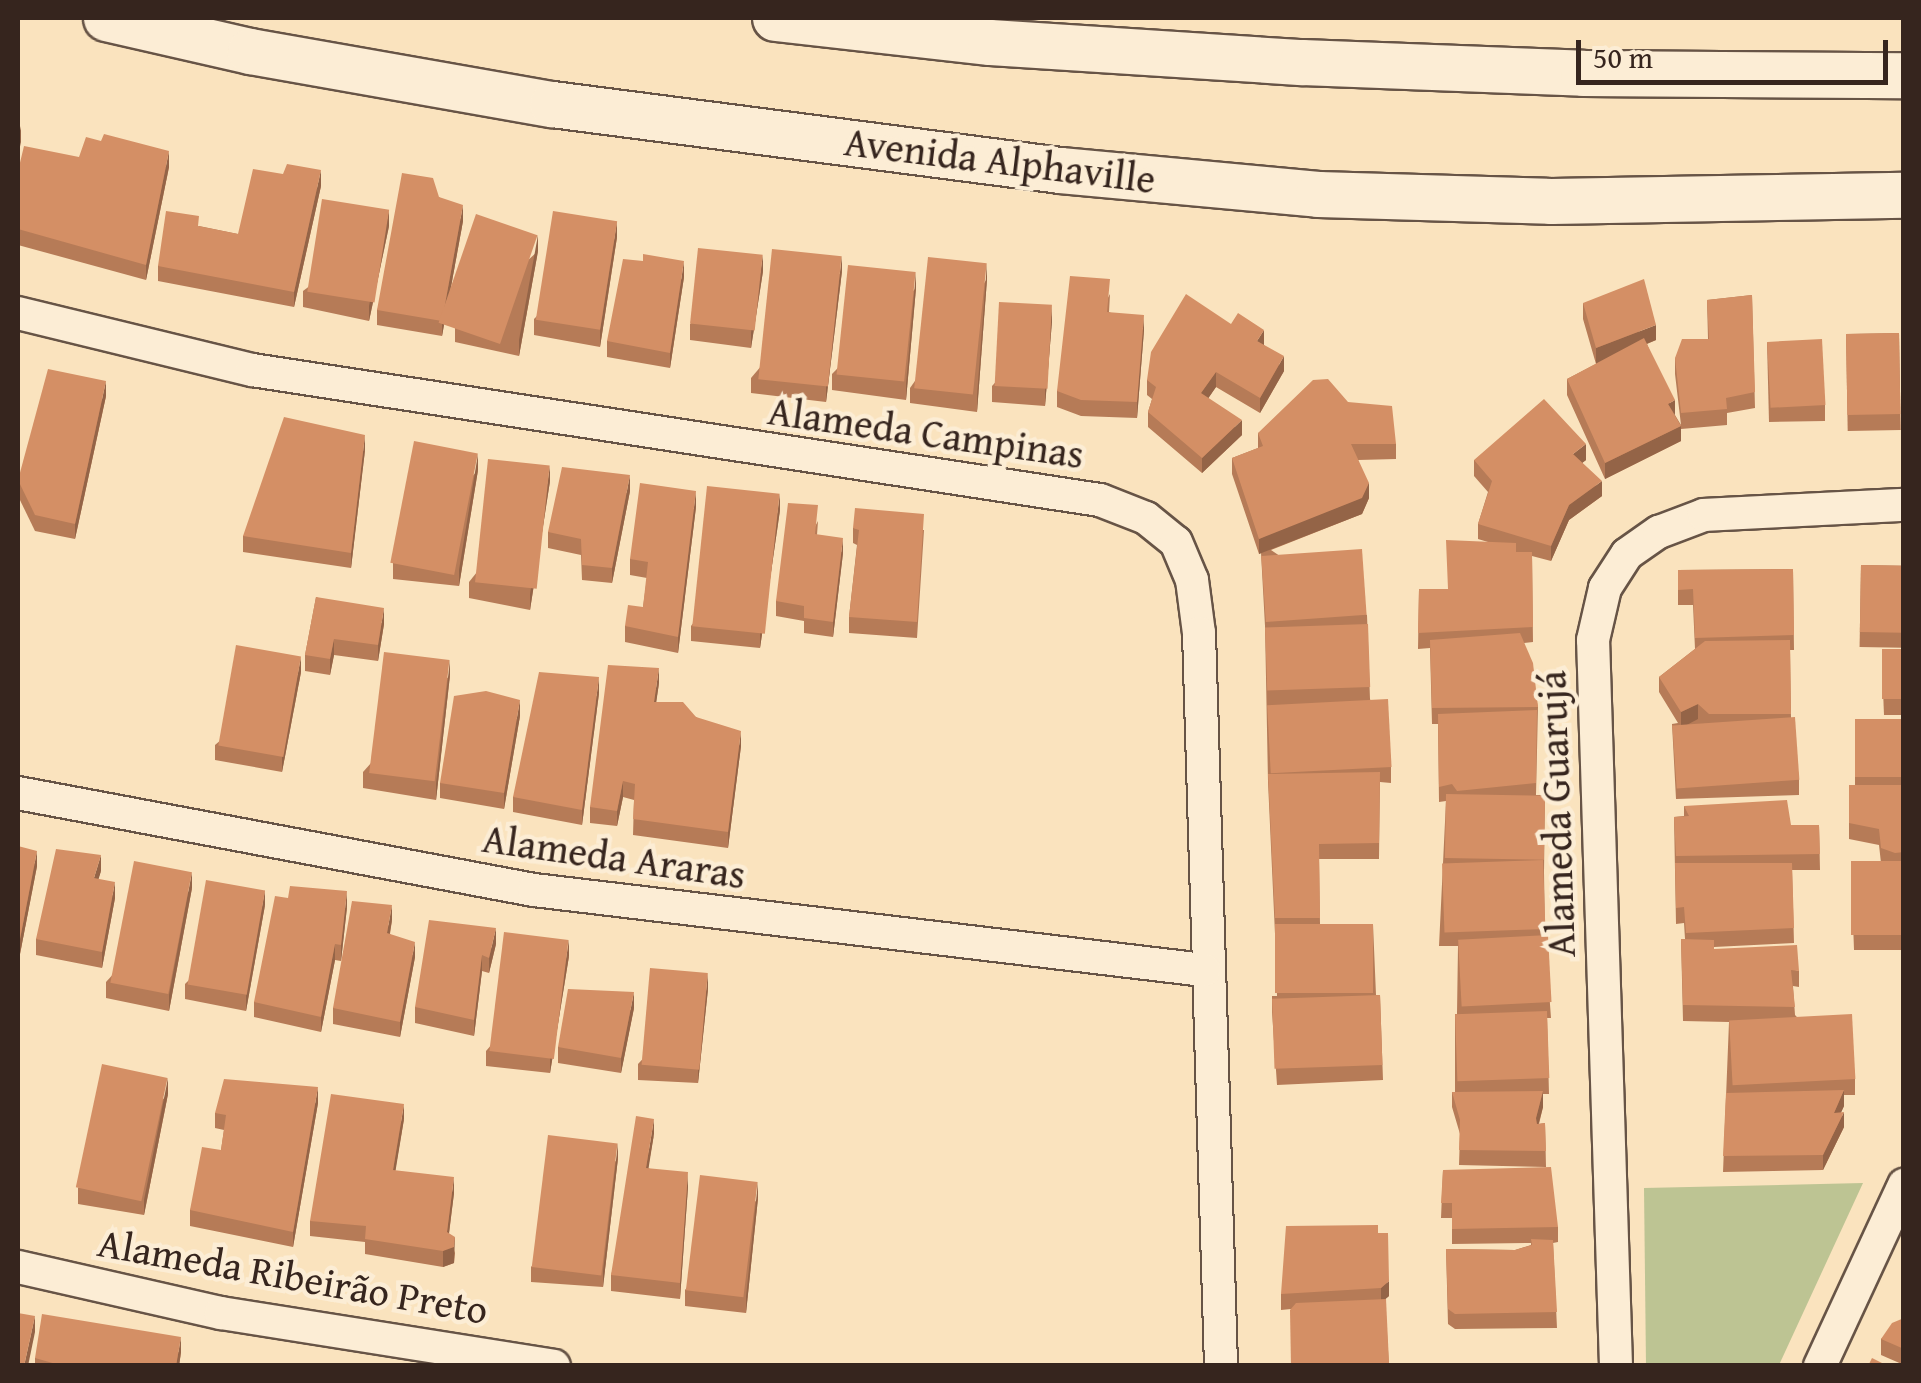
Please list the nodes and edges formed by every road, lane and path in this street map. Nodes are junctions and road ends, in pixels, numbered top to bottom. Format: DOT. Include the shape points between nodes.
graph roads {
  1 [pos="106,18"];
  2 [pos="775,18"];
  3 [pos="1904,74"];
  4 [pos="1904,195"];
  5 [pos="18,312"];
  6 [pos="1904,504"];
  7 [pos="18,793"];
  8 [pos="1204,970"];
  9 [pos="1904,1184"];
  10 [pos="18,1267"];
  11 [pos="554,1366"];
  12 [pos="1221,1366"];
  13 [pos="1616,1366"];
  14 [pos="1820,1366"];
  1 -- 4 [label="main road, Avenida Alphaville" via="250,51 552,104 1060,170 1318,194 1552,201"];
  2 -- 3 [label="main road" via="990,42 1302,62 1583,73"];
  5 -- 8 [label="street, Alameda Campinas" via="252,370 788,456 1010,482 1100,500 1146,518 1176,542 1192,580 1200,633"];
  6 -- 13 [label="street, Alameda Guarujá" via="1704,515 1626,554 1605,588 1592,640"];
  7 -- 8 [label="street, Alameda Araras" via="534,890"];
  8 -- 12 [label="street, Alameda Campinas"];
  9 -- 14 [label="street"];
  10 -- 11 [label="street, Alameda Ribeirão Preto" via="221,1313"];
}
